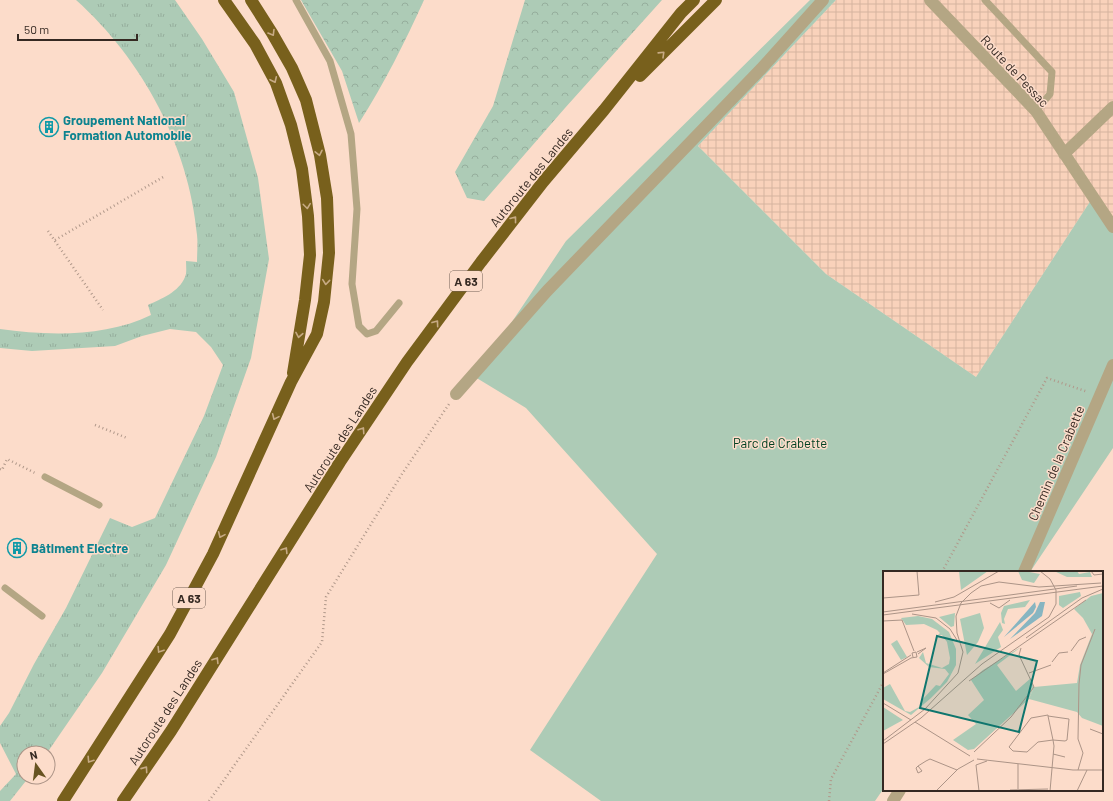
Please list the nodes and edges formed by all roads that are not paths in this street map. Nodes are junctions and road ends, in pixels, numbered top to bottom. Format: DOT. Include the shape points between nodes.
graph roads {
  1 [pos="224,0"];
  2 [pos="251,0"];
  3 [pos="296,0"];
  4 [pos="694,0"];
  5 [pos="716,0"];
  6 [pos="823,0"];
  7 [pos="930,0"];
  8 [pos="985,0"];
  9 [pos="1113,107"];
  10 [pos="604,110"];
  11 [pos="1036,111"];
  12 [pos="1064,154"];
  13 [pos="1113,227"];
  14 [pos="399,303"];
  15 [pos="1113,365"];
  16 [pos="291,382"];
  17 [pos="456,394"];
  18 [pos="45,477"];
  19 [pos="99,505"];
  20 [pos="1024,571"];
  21 [pos="5,588"];
  22 [pos="42,616"];
  23 [pos="899,791"];
  24 [pos="63,801"];
  25 [pos="123,801"];
  26 [pos="893,801"];
  1 -- 16 [label="highway, one-way" via="256,44 276,83 302,169 310,255"];
  2 -- 16 [label="highway, one-way" via="292,68 306,100 320,155 327,198 329,253 324,302 317,334"];
  3 -- 14 [label="lane" via="330,61 351,134 356,210 352,284 359,326 367,334 376,331"];
  4 -- 10 [label="highway"];
  10 -- 5 [label="highway, one-way"];
  6 -- 17 [label="street" via="761,69 547,291"];
  7 -- 11 [label="street, Route de Pessac"];
  8 -- 11 [label="lane" via="1052,72 1050,94"];
  9 -- 12 [label="street"];
  25 -- 10 [label="highway, Autoroute des Landes / A 63, one-way" via="171,731 340,462 407,362 543,182"];
  11 -- 12 [label="street, Route de Pessac"];
  12 -- 13 [label="street, Route de Pessac"];
  15 -- 20 [label="street, Chemin de la Crabette"];
  16 -- 24 [label="highway, A 63, one-way" via="213,554 170,634"];
  18 -- 19 [label="lane"];
  21 -- 22 [label="lane"];
  23 -- 26 [label="street"];
}
